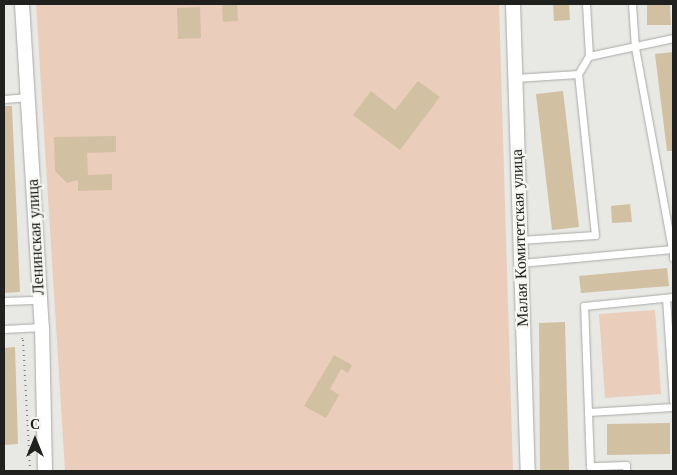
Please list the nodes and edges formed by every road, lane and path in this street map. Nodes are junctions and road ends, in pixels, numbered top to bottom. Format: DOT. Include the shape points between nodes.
graph roads {
  1 [pos="22,4"];
  2 [pos="512,4"];
  3 [pos="586,4"];
  4 [pos="632,4"];
  5 [pos="673,38"];
  6 [pos="635,48"];
  7 [pos="589,56"];
  8 [pos="578,74"];
  9 [pos="515,78"];
  10 [pos="28,97"];
  11 [pos="4,99"];
  12 [pos="519,240"];
  13 [pos="673,249"];
  14 [pos="673,258"];
  15 [pos="521,263"];
  16 [pos="670,298"];
  17 [pos="40,300"];
  18 [pos="4,301"];
  19 [pos="42,327"];
  20 [pos="6,329"];
  21 [pos="673,401"];
  22 [pos="673,407"];
  23 [pos="588,412"];
  24 [pos="30,471"];
  25 [pos="45,471"];
  26 [pos="528,471"];
  27 [pos="626,471"];
  1 -- 10 [label="street, Ленинская улица"];
  2 -- 9 [label="street, Малая Комитетская улица"];
  3 -- 7 [label="lane"];
  4 -- 6 [label="lane"];
  5 -- 6 [label="lane"];
  6 -- 7 [label="lane"];
  6 -- 13 [label="lane"];
  7 -- 8 [label="lane"];
  8 -- 9 [label="lane"];
  8 -- 12 [label="lane" via="595,235"];
  9 -- 12 [label="street, Малая Комитетская улица"];
  10 -- 11 [label="lane"];
  10 -- 17 [label="street, Ленинская улица"];
  12 -- 15 [label="street, Малая Комитетская улица"];
  13 -- 14 [label="lane"];
  13 -- 15 [label="lane"];
  15 -- 26 [label="street, Малая Комитетская улица"];
  16 -- 21 [label="lane"];
  16 -- 23 [label="lane" via="584,306"];
  17 -- 18 [label="lane"];
  17 -- 19 [label="street, Ленинская улица"];
  19 -- 20 [label="lane"];
  19 -- 25 [label="street, Ленинская улица"];
  20 -- 24 [label="path" via="23,340"];
  22 -- 23 [label="lane"];
  23 -- 27 [label="lane" via="590,466 626,465"];
}
